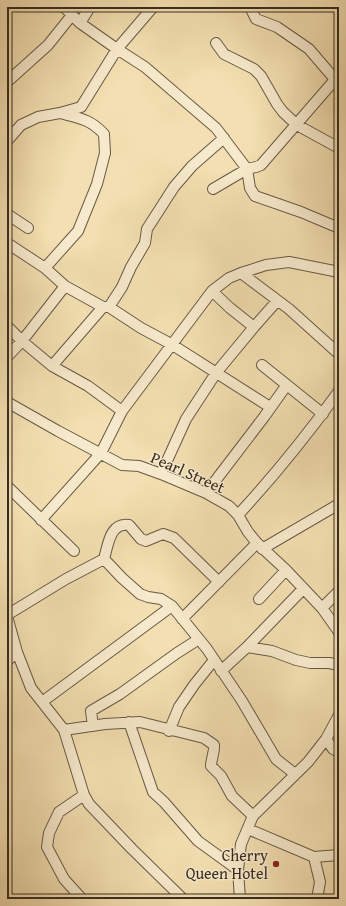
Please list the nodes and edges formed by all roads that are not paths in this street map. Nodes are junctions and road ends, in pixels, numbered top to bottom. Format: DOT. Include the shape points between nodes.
graph roads {
  1 [pos="64,7"];
  2 [pos="90,7"];
  3 [pos="153,7"];
  4 [pos="250,7"];
  5 [pos="72,15"];
  6 [pos="80,23"];
  7 [pos="216,43"];
  8 [pos="117,49"];
  9 [pos="337,80"];
  10 [pos="7,82"];
  11 [pos="60,113"];
  12 [pos="297,125"];
  13 [pos="224,138"];
  14 [pos="7,141"];
  15 [pos="339,148"];
  16 [pos="247,168"];
  17 [pos="213,189"];
  18 [pos="7,214"];
  19 [pos="28,228"];
  20 [pos="339,228"];
  21 [pos="7,243"];
  22 [pos="45,268"];
  23 [pos="339,272"];
  24 [pos="241,273"];
  25 [pos="65,286"];
  26 [pos="212,291"];
  27 [pos="277,301"];
  28 [pos="106,307"];
  29 [pos="7,326"];
  30 [pos="254,327"];
  31 [pos="22,341"];
  32 [pos="171,344"];
  33 [pos="339,354"];
  34 [pos="7,357"];
  35 [pos="262,365"];
  36 [pos="52,366"];
  37 [pos="216,374"];
  38 [pos="286,386"];
  39 [pos="339,391"];
  40 [pos="7,402"];
  41 [pos="270,407"];
  42 [pos="122,411"];
  43 [pos="323,414"];
  44 [pos="101,453"];
  45 [pos="161,474"];
  46 [pos="7,486"];
  47 [pos="206,493"];
  48 [pos="339,504"];
  49 [pos="238,515"];
  50 [pos="41,520"];
  51 [pos="260,546"];
  52 [pos="74,551"];
  53 [pos="104,559"];
  54 [pos="286,570"];
  55 [pos="219,582"];
  56 [pos="303,589"];
  57 [pos="339,591"];
  58 [pos="259,599"];
  59 [pos="172,606"];
  60 [pos="322,608"];
  61 [pos="7,616"];
  62 [pos="182,619"];
  63 [pos="339,632"];
  64 [pos="199,639"];
  65 [pos="247,648"];
  66 [pos="17,652"];
  67 [pos="214,660"];
  68 [pos="7,661"];
  69 [pos="339,665"];
  70 [pos="221,671"];
  71 [pos="42,702"];
  72 [pos="339,716"];
  73 [pos="129,722"];
  74 [pos="93,726"];
  75 [pos="64,730"];
  76 [pos="170,731"];
  77 [pos="326,738"];
  78 [pos="339,752"];
  79 [pos="294,774"];
  80 [pos="84,795"];
  81 [pos="254,816"];
  82 [pos="248,829"];
  83 [pos="339,856"];
  84 [pos="314,857"];
  85 [pos="238,870"];
  86 [pos="82,899"];
  87 [pos="184,899"];
  88 [pos="240,899"];
  89 [pos="317,899"];
  1 -- 5 [label="street"];
  2 -- 6 [label="street"];
  3 -- 8 [label="street"];
  4 -- 9 [label="street" via="256,19 277,27 309,49"];
  5 -- 6 [label="street"];
  5 -- 10 [label="street" via="48,45"];
  6 -- 8 [label="street"];
  7 -- 12 [label="street" via="224,54 254,69 261,76 276,104"];
  8 -- 11 [label="street" via="81,107"];
  8 -- 13 [label="street" via="145,67"];
  9 -- 12 [label="street"];
  11 -- 14 [label="street" via="38,116 21,125"];
  11 -- 22 [label="street" via="87,120 96,126 104,134 105,153 97,184 78,231"];
  12 -- 15 [label="street"];
  12 -- 16 [label="street" via="261,164"];
  13 -- 16 [label="street"];
  13 -- 28 [label="street" via="192,166 174,187 147,229 145,242 122,287"];
  16 -- 17 [label="street"];
  16 -- 20 [label="street" via="250,188 255,196"];
  18 -- 19 [label="street"];
  21 -- 22 [label="street"];
  22 -- 25 [label="street"];
  23 -- 24 [label="street" via="289,262 266,265"];
  24 -- 26 [label="street" via="229,278"];
  24 -- 27 [label="street"];
  25 -- 28 [label="street"];
  25 -- 31 [label="street"];
  26 -- 30 [label="street"];
  26 -- 32 [label="street"];
  27 -- 30 [label="street"];
  27 -- 33 [label="street"];
  28 -- 32 [label="street"];
  28 -- 36 [label="street"];
  29 -- 31 [label="street"];
  30 -- 37 [label="street"];
  31 -- 34 [label="street"];
  31 -- 36 [label="street"];
  32 -- 37 [label="street"];
  32 -- 42 [label="street"];
  35 -- 38 [label="street"];
  36 -- 42 [label="street" via="88,386"];
  37 -- 41 [label="street"];
  37 -- 45 [label="street" via="186,419"];
  38 -- 41 [label="street"];
  38 -- 43 [label="street"];
  39 -- 43 [label="street"];
  40 -- 44 [label="street, Pearl Street"];
  41 -- 47 [label="street"];
  42 -- 44 [label="street"];
  43 -- 49 [label="street" via="266,485"];
  44 -- 45 [label="street, Pearl Street" via="122,465 139,466"];
  44 -- 50 [label="street"];
  45 -- 47 [label="street, Pearl Street"];
  46 -- 50 [label="street"];
  47 -- 49 [label="street, Pearl Street" via="229,506"];
  48 -- 51 [label="street"];
  49 -- 51 [label="street, Pearl Street"];
  50 -- 52 [label="street"];
  51 -- 54 [label="street, Pearl Street"];
  51 -- 55 [label="street"];
  53 -- 55 [label="street" via="113,532 118,526 129,525 146,540 163,534 174,538"];
  53 -- 59 [label="street" via="140,594 161,599"];
  53 -- 61 [label="street" via="66,579"];
  54 -- 56 [label="street, Pearl Street"];
  54 -- 58 [label="street"];
  55 -- 62 [label="street"];
  56 -- 60 [label="street, Pearl Street"];
  56 -- 65 [label="street"];
  57 -- 60 [label="street"];
  59 -- 62 [label="street"];
  59 -- 71 [label="street"];
  60 -- 63 [label="street, Pearl Street"];
  61 -- 66 [label="street"];
  62 -- 64 [label="street"];
  64 -- 67 [label="street"];
  64 -- 74 [label="street" via="91,711"];
  65 -- 69 [label="street" via="272,651 310,663"];
  65 -- 70 [label="street"];
  66 -- 68 [label="street"];
  66 -- 71 [label="street" via="31,688"];
  67 -- 70 [label="street"];
  67 -- 76 [label="street" via="179,707"];
  70 -- 79 [label="street" via="276,759"];
  71 -- 75 [label="street"];
  72 -- 77 [label="street"];
  73 -- 74 [label="street"];
  73 -- 76 [label="street" via="140,722"];
  73 -- 85 [label="street" via="153,792 198,841"];
  74 -- 75 [label="street"];
  75 -- 80 [label="street"];
  76 -- 81 [label="street" via="204,738 214,745 211,766 221,776 232,796"];
  77 -- 78 [label="street" via="333,749"];
  77 -- 79 [label="street" via="308,762"];
  79 -- 81 [label="street"];
  80 -- 86 [label="street" via="59,812 49,833 47,847 64,879"];
  80 -- 87 [label="street" via="89,804"];
  81 -- 82 [label="street"];
  82 -- 84 [label="street"];
  82 -- 85 [label="street" via="241,844"];
  83 -- 84 [label="street"];
  84 -- 89 [label="street" via="320,882"];
  85 -- 88 [label="street"];
}
